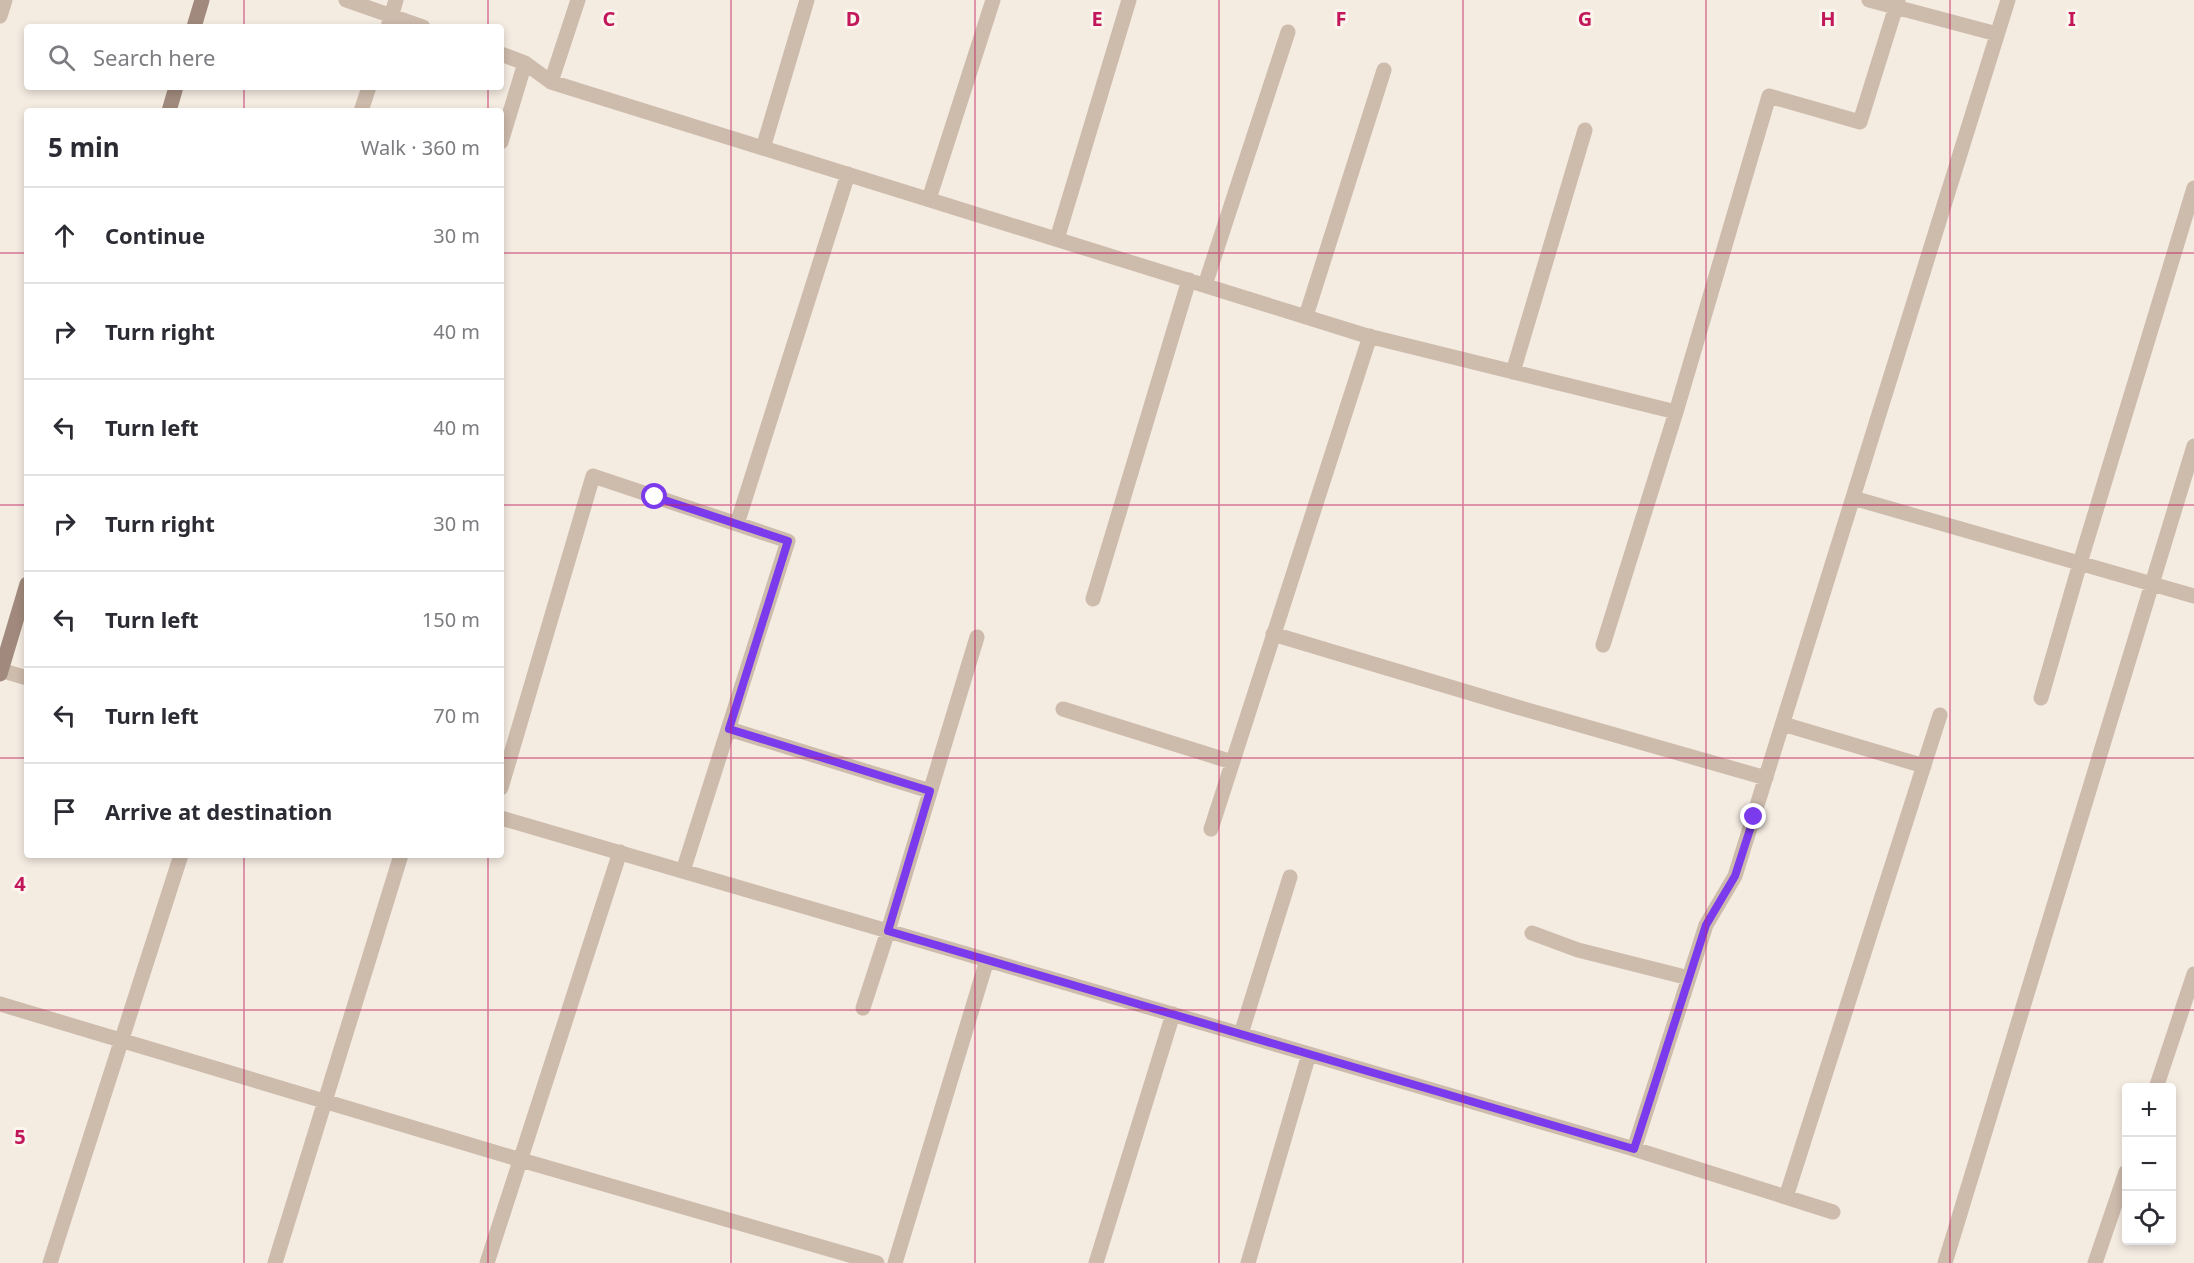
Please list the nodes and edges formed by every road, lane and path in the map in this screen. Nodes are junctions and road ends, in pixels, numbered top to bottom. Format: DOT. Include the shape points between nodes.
graph roads {
  1 [pos="5,0"];
  2 [pos="202,0"];
  3 [pos="346,0"];
  4 [pos="396,0"];
  5 [pos="578,0"];
  6 [pos="807,0"];
  7 [pos="993,0"];
  8 [pos="1129,0"];
  9 [pos="1869,0"];
  10 [pos="2008,0"];
  11 [pos="1897,4"];
  12 [pos="0,16"];
  13 [pos="390,21"];
  14 [pos="195,24"];
  15 [pos="406,24"];
  16 [pos="1288,32"];
  17 [pos="1997,34"];
  18 [pos="504,55"];
  19 [pos="525,63"];
  20 [pos="1384,70"];
  21 [pos="551,82"];
  22 [pos="175,90"];
  23 [pos="368,90"];
  24 [pos="170,108"];
  25 [pos="362,108"];
  26 [pos="1585,130"];
  27 [pos="504,132"];
  28 [pos="764,148"];
  29 [pos="849,174"];
  30 [pos="2194,188"];
  31 [pos="929,199"];
  32 [pos="1057,239"];
  33 [pos="1189,280"];
  34 [pos="1205,285"];
  35 [pos="1306,316"];
  36 [pos="1371,336"];
  37 [pos="1513,372"];
  38 [pos="1676,412"];
  39 [pos="2194,446"];
  40 [pos="1853,498"];
  41 [pos="737,524"];
  42 [pos="2079,563"];
  43 [pos="2151,584"];
  44 [pos="24,594"];
  45 [pos="2194,596"];
  46 [pos="1093,599"];
  47 [pos="1273,634"];
  48 [pos="976,637"];
  49 [pos="1603,645"];
  50 [pos="0,672"];
  51 [pos="24,677"];
  52 [pos="2041,698"];
  53 [pos="1063,709"];
  54 [pos="1941,715"];
  55 [pos="1783,724"];
  56 [pos="729,729"];
  57 [pos="1232,762"];
  58 [pos="1924,766"];
  59 [pos="504,778"];
  60 [pos="1766,778"];
  61 [pos="930,791"];
  62 [pos="504,819"];
  63 [pos="1211,829"];
  64 [pos="620,852"];
  65 [pos="180,858"];
  66 [pos="400,858"];
  67 [pos="683,871"];
  68 [pos="1290,877"];
  69 [pos="888,931"];
  70 [pos="1532,933"];
  71 [pos="987,960"];
  72 [pos="2194,974"];
  73 [pos="1689,978"];
  74 [pos="2190,1002"];
  75 [pos="0,1004"];
  76 [pos="863,1008"];
  77 [pos="1173,1014"];
  78 [pos="1240,1034"];
  79 [pos="121,1041"];
  80 [pos="1309,1054"];
  81 [pos="2158,1083"];
  82 [pos="325,1101"];
  83 [pos="1634,1149"];
  84 [pos="520,1160"];
  85 [pos="2122,1186"];
  86 [pos="1786,1197"];
  87 [pos="1833,1212"];
  88 [pos="50,1263"];
  89 [pos="275,1263"];
  90 [pos="487,1263"];
  91 [pos="877,1263"];
  92 [pos="895,1263"];
  93 [pos="1096,1263"];
  94 [pos="1248,1263"];
  95 [pos="1945,1263"];
  96 [pos="2095,1263"];
  1 -- 12 [label="street"];
  2 -- 14 [label="street"];
  3 -- 13 [label="street"];
  4 -- 13 [label="street"];
  5 -- 21 [label="street"];
  6 -- 28 [label="street"];
  7 -- 31 [label="street"];
  8 -- 32 [label="street"];
  9 -- 11 [label="street"];
  10 -- 17 [label="street"];
  11 -- 17 [label="street"];
  11 -- 38 [label="street" via="1860,122 1769,96"];
  13 -- 15 [label="street"];
  16 -- 34 [label="street"];
  17 -- 40 [label="street"];
  18 -- 19 [label="street"];
  19 -- 21 [label="street"];
  19 -- 27 [label="street"];
  20 -- 35 [label="street"];
  21 -- 28 [label="street"];
  22 -- 24 [label="street"];
  23 -- 25 [label="street"];
  26 -- 37 [label="street"];
  28 -- 29 [label="street"];
  29 -- 31 [label="street"];
  29 -- 41 [label="street"];
  30 -- 42 [label="street"];
  31 -- 32 [label="street"];
  32 -- 33 [label="street"];
  33 -- 34 [label="street"];
  33 -- 46 [label="street"];
  34 -- 35 [label="street"];
  35 -- 36 [label="street"];
  36 -- 37 [label="street"];
  36 -- 47 [label="street"];
  37 -- 38 [label="street"];
  38 -- 49 [label="street"];
  39 -- 43 [label="street"];
  40 -- 42 [label="street"];
  40 -- 55 [label="street"];
  41 -- 56 [label="street" via="788,541"];
  41 -- 59 [label="street" via="593,476"];
  42 -- 43 [label="street"];
  42 -- 52 [label="street"];
  43 -- 45 [label="street"];
  43 -- 95 [label="street"];
  44 -- 50 [label="street"];
  47 -- 57 [label="street"];
  47 -- 60 [label="street"];
  48 -- 61 [label="street"];
  50 -- 51 [label="street"];
  53 -- 57 [label="street"];
  54 -- 58 [label="street"];
  55 -- 58 [label="street"];
  55 -- 60 [label="street"];
  56 -- 61 [label="street"];
  56 -- 67 [label="street"];
  57 -- 63 [label="street"];
  58 -- 86 [label="street"];
  60 -- 73 [label="street" via="1735,876 1706,925"];
  61 -- 69 [label="street"];
  62 -- 64 [label="street"];
  64 -- 67 [label="street"];
  64 -- 84 [label="street"];
  65 -- 79 [label="street"];
  66 -- 82 [label="street"];
  67 -- 69 [label="street"];
  68 -- 78 [label="street"];
  69 -- 71 [label="street"];
  69 -- 76 [label="street"];
  70 -- 73 [label="street" via="1578,950"];
  71 -- 77 [label="street"];
  71 -- 92 [label="street"];
  72 -- 74 [label="street"];
  73 -- 83 [label="street"];
  74 -- 81 [label="street"];
  75 -- 79 [label="street"];
  77 -- 78 [label="street"];
  77 -- 93 [label="street"];
  78 -- 80 [label="street"];
  79 -- 82 [label="street"];
  79 -- 88 [label="street"];
  80 -- 83 [label="street"];
  80 -- 94 [label="street"];
  82 -- 84 [label="street"];
  82 -- 89 [label="street"];
  83 -- 86 [label="street"];
  84 -- 90 [label="street"];
  84 -- 91 [label="street"];
  85 -- 96 [label="street"];
  86 -- 87 [label="street"];
}
